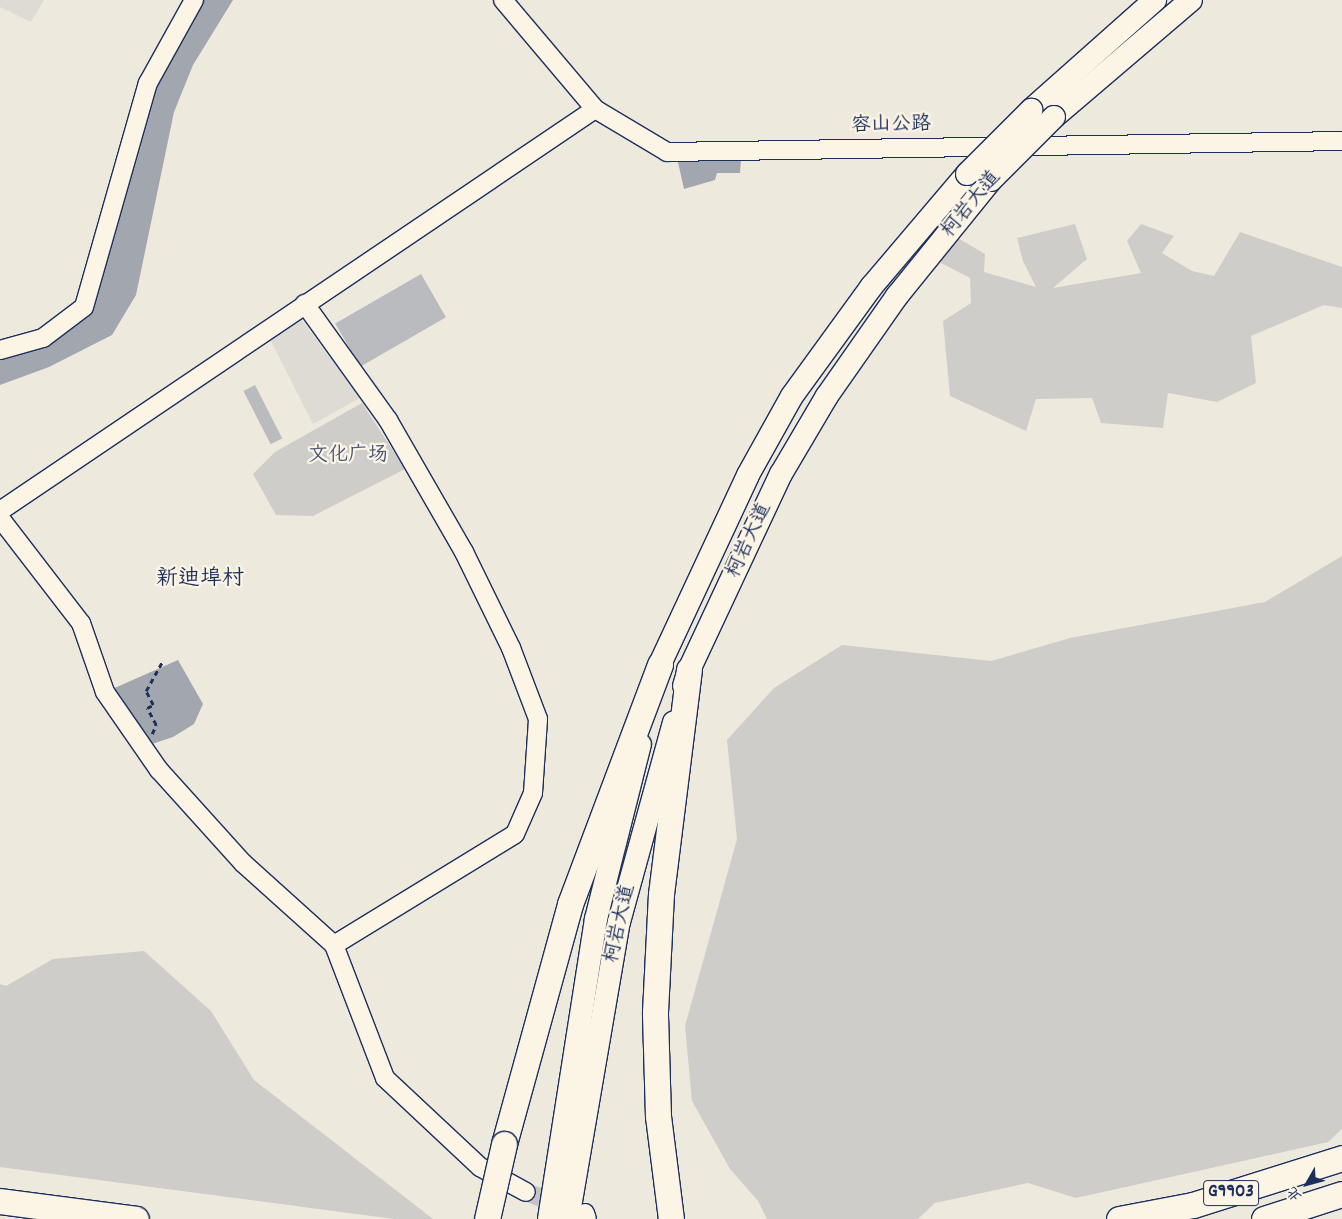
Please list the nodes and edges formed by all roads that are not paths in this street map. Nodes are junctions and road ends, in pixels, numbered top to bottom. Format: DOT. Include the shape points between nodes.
graph roads {
  1 [pos="194,0"];
  2 [pos="503,0"];
  3 [pos="1155,0"];
  4 [pos="1191,0"];
  5 [pos="595,108"];
  6 [pos="1342,140"];
  7 [pos="305,304"];
  8 [pos="0,350"];
  9 [pos="0,511"];
  10 [pos="0,518"];
  11 [pos="660,664"];
  12 [pos="689,670"];
  13 [pos="334,944"];
  14 [pos="1342,1158"];
  15 [pos="526,1192"];
  16 [pos="1342,1194"];
  17 [pos="0,1201"];
  18 [pos="580,1217"];
  19 [pos="136,1219"];
  20 [pos="487,1219"];
  21 [pos="549,1219"];
  22 [pos="671,1219"];
  23 [pos="1119,1219"];
  24 [pos="1264,1219"];
  1 -- 8 [label="street" via="148,83 84,308 43,338"];
  2 -- 5 [label="street, 容山公路"];
  3 -- 11 [label="main road, 柯岩大道, bridge" via="1031,110 967,174 872,286 792,396 748,475"];
  4 -- 12 [label="main road, 柯岩大道, bridge" via="1054,116 991,180 897,296 827,396 782,474"];
  5 -- 6 [label="street, 容山公路" via="667,152"];
  5 -- 7 [label="street"];
  7 -- 9 [label="street"];
  7 -- 13 [label="street" via="388,420 464,552 511,648 538,719 533,793 515,834"];
  10 -- 13 [label="street" via="81,622 105,692 145,752 243,863"];
  11 -- 20 [label="highway, bridge" via="570,904 504,1144"];
  11 -- 21 [label="main road, 柯岩大道" via="596,919"];
  12 -- 18 [label="main road, 柯岩大道" via="619,922"];
  12 -- 22 [label="highway" via="661,894 655,1012 658,1116"];
  13 -- 15 [label="street" via="385,1078 480,1167"];
  14 -- 23 [label="highway, G9903" via="1193,1205"];
  16 -- 24 [label="highway, G9903"];
  17 -- 19 [label="highway"];
}
